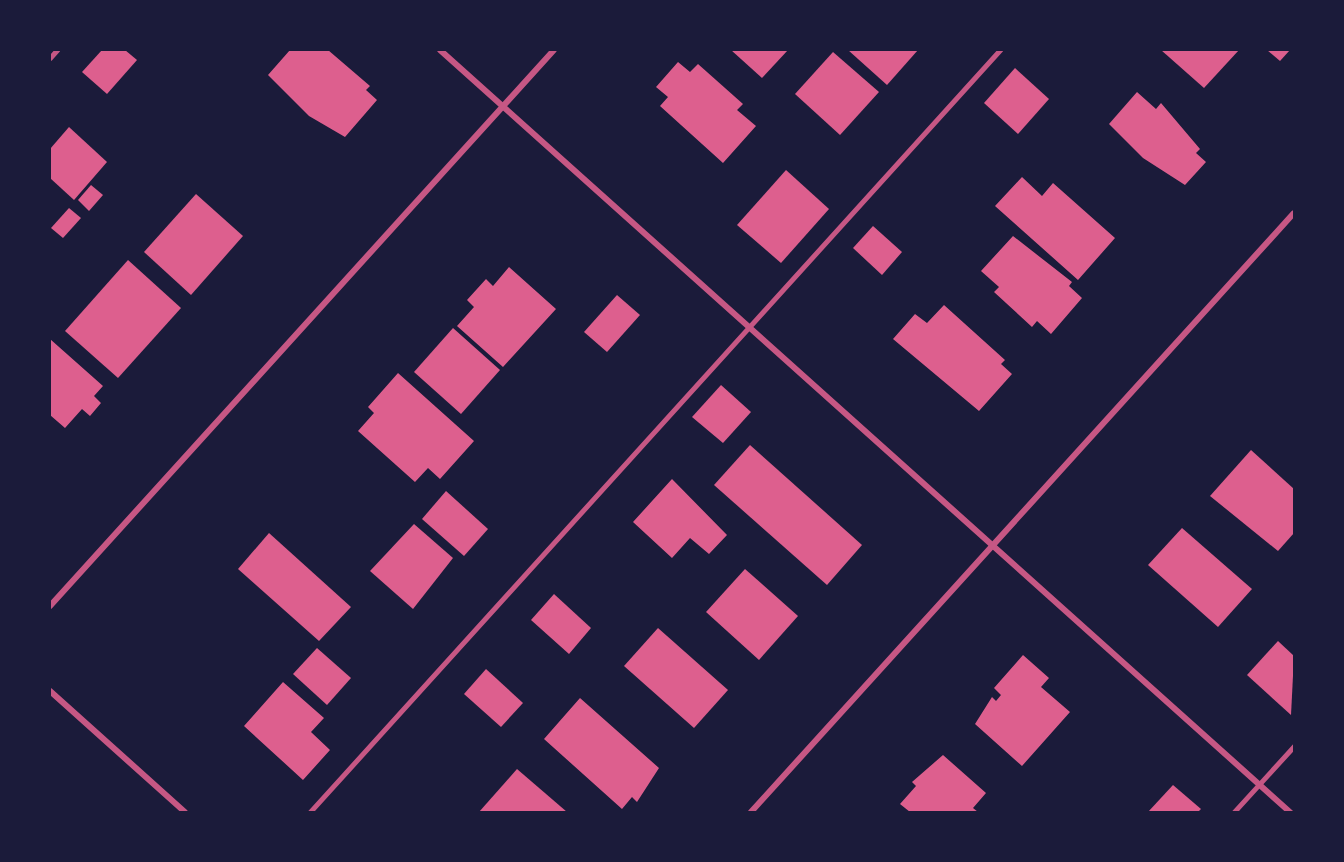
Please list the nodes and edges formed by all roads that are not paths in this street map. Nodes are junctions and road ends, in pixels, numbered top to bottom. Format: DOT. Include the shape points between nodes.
graph roads {
  1 [pos="57,50"];
  2 [pos="440,50"];
  3 [pos="554,50"];
  4 [pos="1000,50"];
  5 [pos="50,58"];
  6 [pos="503,106"];
  7 [pos="1294,213"];
  8 [pos="750,328"];
  9 [pos="993,546"];
  10 [pos="50,606"];
  11 [pos="50,692"];
  12 [pos="1294,746"];
  13 [pos="1259,785"];
  14 [pos="185,813"];
  15 [pos="310,813"];
  16 [pos="751,813"];
  17 [pos="1234,813"];
  18 [pos="1290,813"];
  1 -- 5 [label="lane"];
  2 -- 6 [label="street"];
  3 -- 6 [label="street"];
  4 -- 8 [label="lane"];
  6 -- 8 [label="street"];
  6 -- 10 [label="street"];
  7 -- 9 [label="street"];
  8 -- 9 [label="street"];
  8 -- 15 [label="lane"];
  9 -- 13 [label="street"];
  9 -- 16 [label="street"];
  11 -- 14 [label="street"];
  12 -- 13 [label="lane"];
  13 -- 17 [label="lane"];
  13 -- 18 [label="street"];
}
